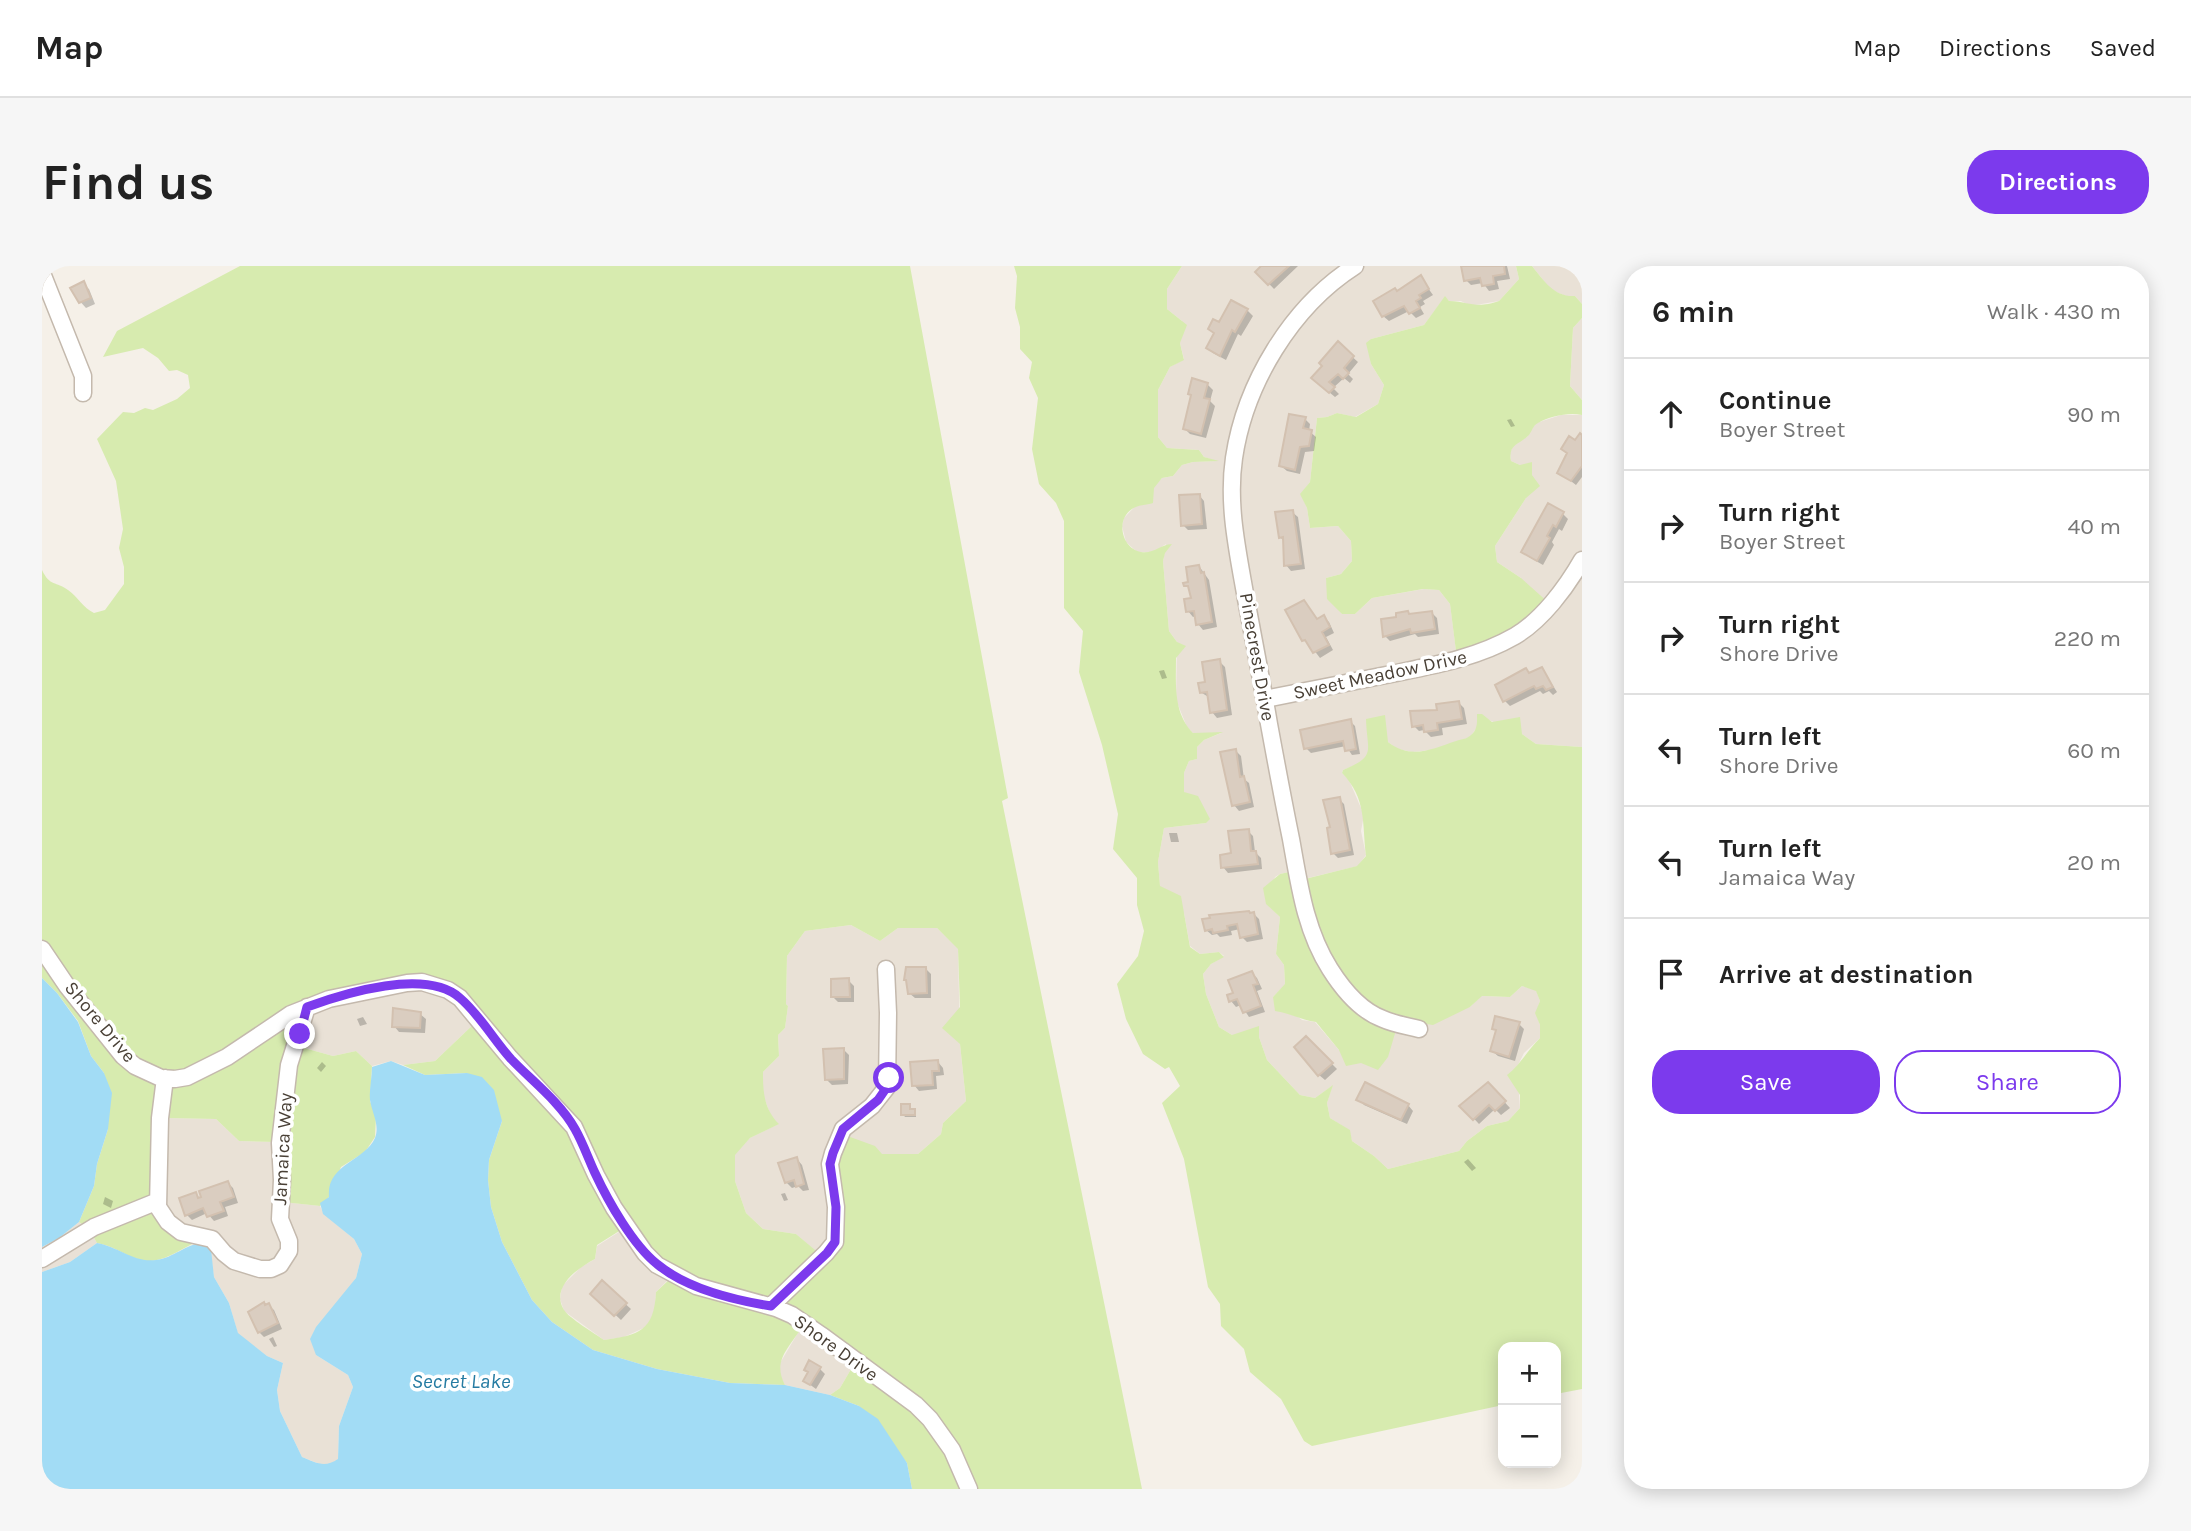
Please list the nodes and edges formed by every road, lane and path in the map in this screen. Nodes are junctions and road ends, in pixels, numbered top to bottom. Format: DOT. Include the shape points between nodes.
graph roads {
  1 [pos="1355,266"];
  2 [pos="42,272"];
  3 [pos="83,393"];
  4 [pos="1582,560"];
  5 [pos="1265,699"];
  6 [pos="42,949"];
  7 [pos="886,969"];
  8 [pos="307,1007"];
  9 [pos="1419,1029"];
  10 [pos="165,1078"];
  11 [pos="158,1201"];
  12 [pos="42,1259"];
  13 [pos="771,1306"];
  14 [pos="969,1489"];
  1 -- 5 [label="street, Pinecrest Drive" via="1322,293 1274,351 1240,430 1232,486 1236,542"];
  2 -- 3 [label="street" via="83,376"];
  4 -- 5 [label="street, Sweet Meadow Drive" via="1535,621 1501,643 1446,663"];
  5 -- 9 [label="street, Pinecrest Drive" via="1304,910 1320,952 1361,1006 1381,1019"];
  6 -- 10 [label="street, Shore Drive" via="123,1056"];
  7 -- 13 [label="street" via="887,1087 843,1129 833,1153 835,1242"];
  8 -- 10 [label="street, Shore Drive" via="227,1058 200,1071"];
  8 -- 11 [label="street, Jamaica Way" via="289,1065 281,1143 280,1219 289,1241 286,1258 271,1269 234,1261 212,1239 181,1232 168,1222"];
  8 -- 13 [label="street, Shore Drive" via="407,983 449,990 574,1127 614,1208 657,1265 696,1286"];
  10 -- 11 [label="street"];
  11 -- 12 [label="street" via="94,1227"];
  13 -- 14 [label="street, Shore Drive" via="792,1315 916,1405 942,1434"];
}
